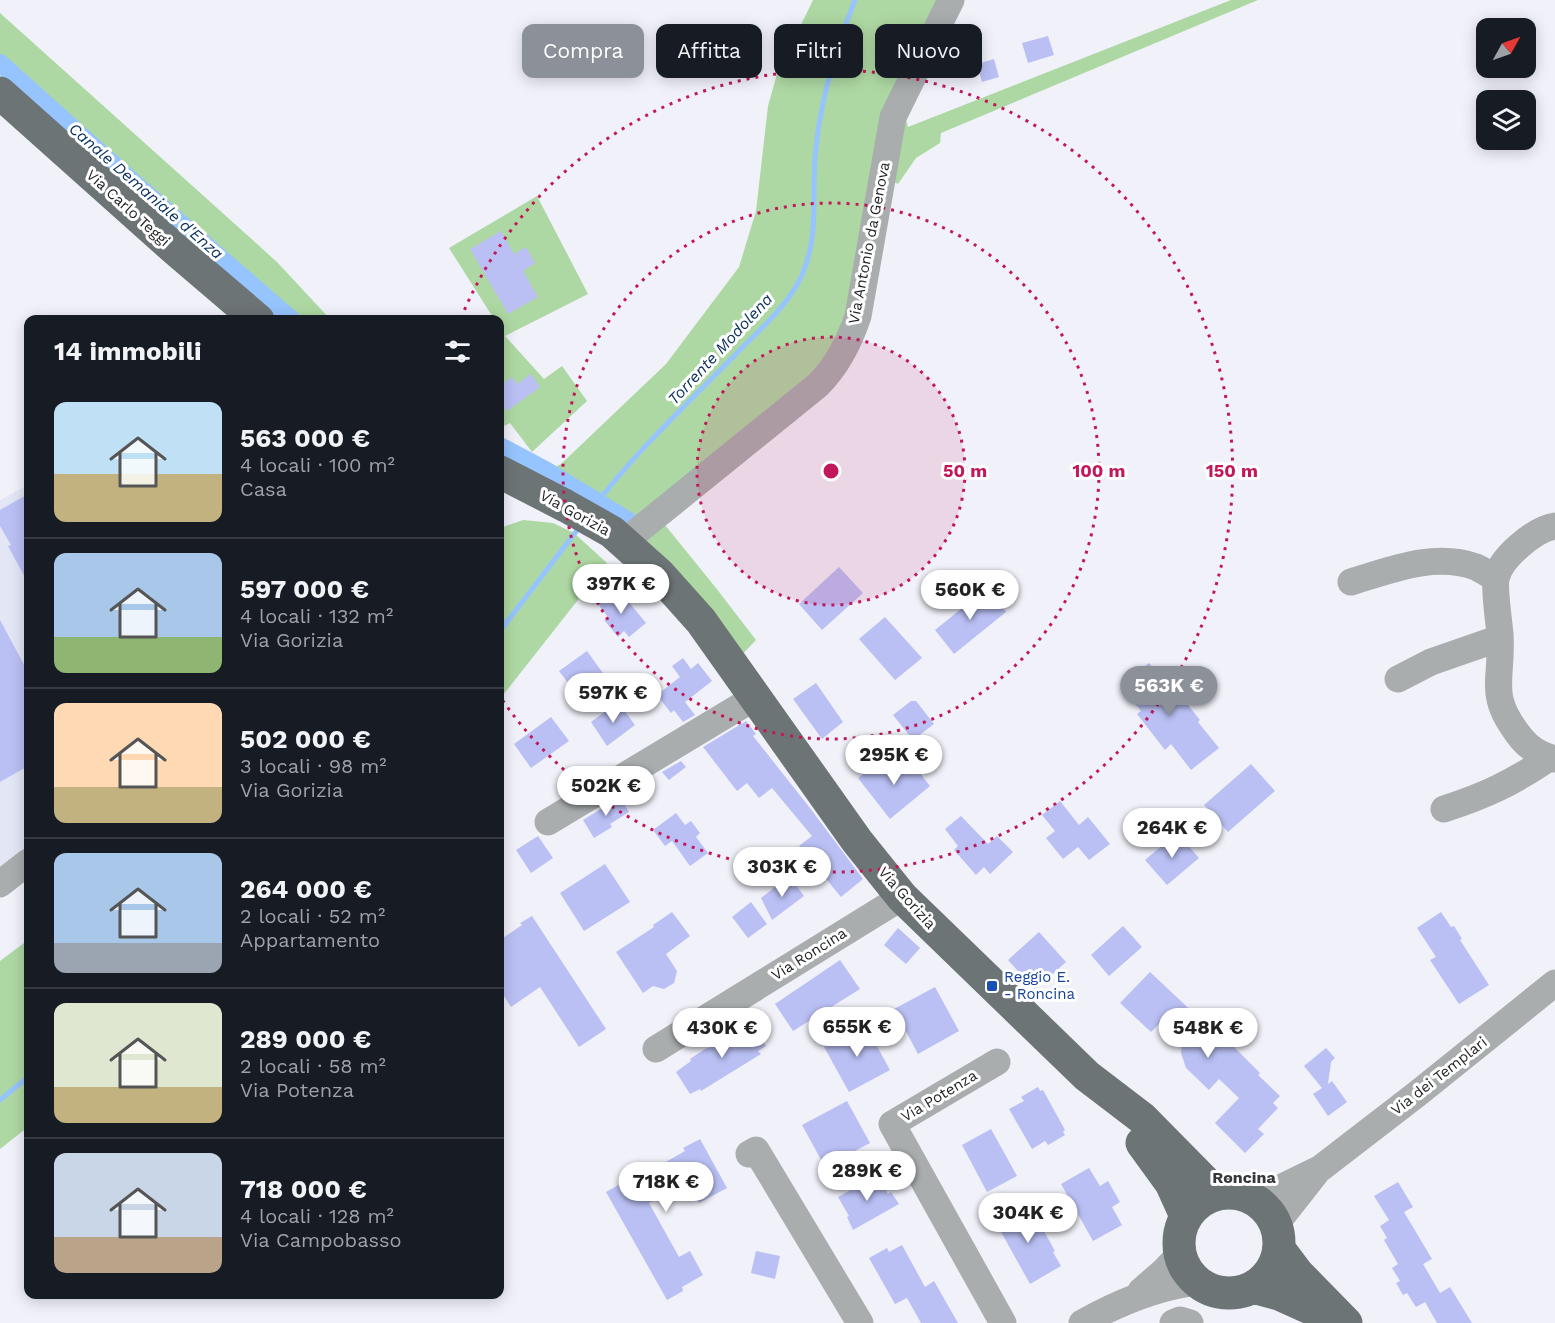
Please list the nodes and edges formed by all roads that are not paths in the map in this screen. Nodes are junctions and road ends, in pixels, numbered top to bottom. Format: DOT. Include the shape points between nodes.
graph roads {
  1 [pos="951,0"];
  2 [pos="0,93"];
  3 [pos="252,315"];
  4 [pos="504,478"];
  5 [pos="1555,526"];
  6 [pos="618,537"];
  7 [pos="1496,579"];
  8 [pos="1351,582"];
  9 [pos="1500,638"];
  10 [pos="1398,679"];
  11 [pos="754,698"];
  12 [pos="1552,758"];
  13 [pos="1444,809"];
  14 [pos="548,822"];
  15 [pos="24,865"];
  16 [pos="0,884"];
  17 [pos="902,897"];
  18 [pos="1555,983"];
  19 [pos="656,1049"];
  20 [pos="997,1062"];
  21 [pos="1087,1076"];
  22 [pos="749,1154"];
  23 [pos="1217,1194"];
  24 [pos="1186,1216"];
  25 [pos="1270,1224"];
  26 [pos="1179,1254"];
  27 [pos="1197,1282"];
  28 [pos="1253,1287"];
  29 [pos="1134,1297"];
  30 [pos="1090,1321"];
  31 [pos="860,1323"];
  32 [pos="1003,1323"];
  33 [pos="1173,1323"];
  34 [pos="1190,1323"];
  35 [pos="1344,1323"];
  1 -- 6 [label="street, Via Antonio da Genova" via="893,117 858,316 846,346 818,386"];
  2 -- 3 [label="main road, Via Carlo Teggi"];
  4 -- 6 [label="main road, Via Gorizia" via="566,506"];
  5 -- 7 [label="street" via="1527,540 1507,559"];
  6 -- 11 [label="main road, Via Gorizia" via="659,574 700,621"];
  7 -- 8 [label="street" via="1476,567 1451,561 1421,562"];
  7 -- 9 [label="street"];
  9 -- 10 [label="street" via="1431,662"];
  9 -- 12 [label="street" via="1501,708 1527,745"];
  11 -- 14 [label="street"];
  11 -- 17 [label="main road, Via Gorizia"];
  12 -- 13 [label="street" via="1497,790"];
  15 -- 16 [label="street"];
  17 -- 19 [label="street, Via Roncina"];
  17 -- 21 [label="main road, Via Gorizia"];
  18 -- 25 [label="street, Via dei Templari" via="1321,1167"];
  20 -- 32 [label="street, Via Potenza" via="892,1124"];
  21 -- 23 [label="main road" via="1142,1118"];
  21 -- 24 [label="main road" via="1172,1183"];
  22 -- 31 [label="street" via="756,1150"];
  23 -- 24 [label="main road" via="1199,1201"];
  23 -- 25 [label="main road" via="1236,1193"];
  24 -- 26 [label="main road" via="1178,1240"];
  25 -- 28 [label="main road" via="1271,1271"];
  25 -- 35 [label="main road" via="1297,1273"];
  26 -- 27 [label="main road"];
  26 -- 29 [label="street"];
  27 -- 28 [label="main road" via="1215,1292 1232,1293"];
  27 -- 29 [label="street"];
  28 -- 35 [label="main road" via="1279,1294"];
  29 -- 30 [label="street"];
  33 -- 34 [label="street"];
}
